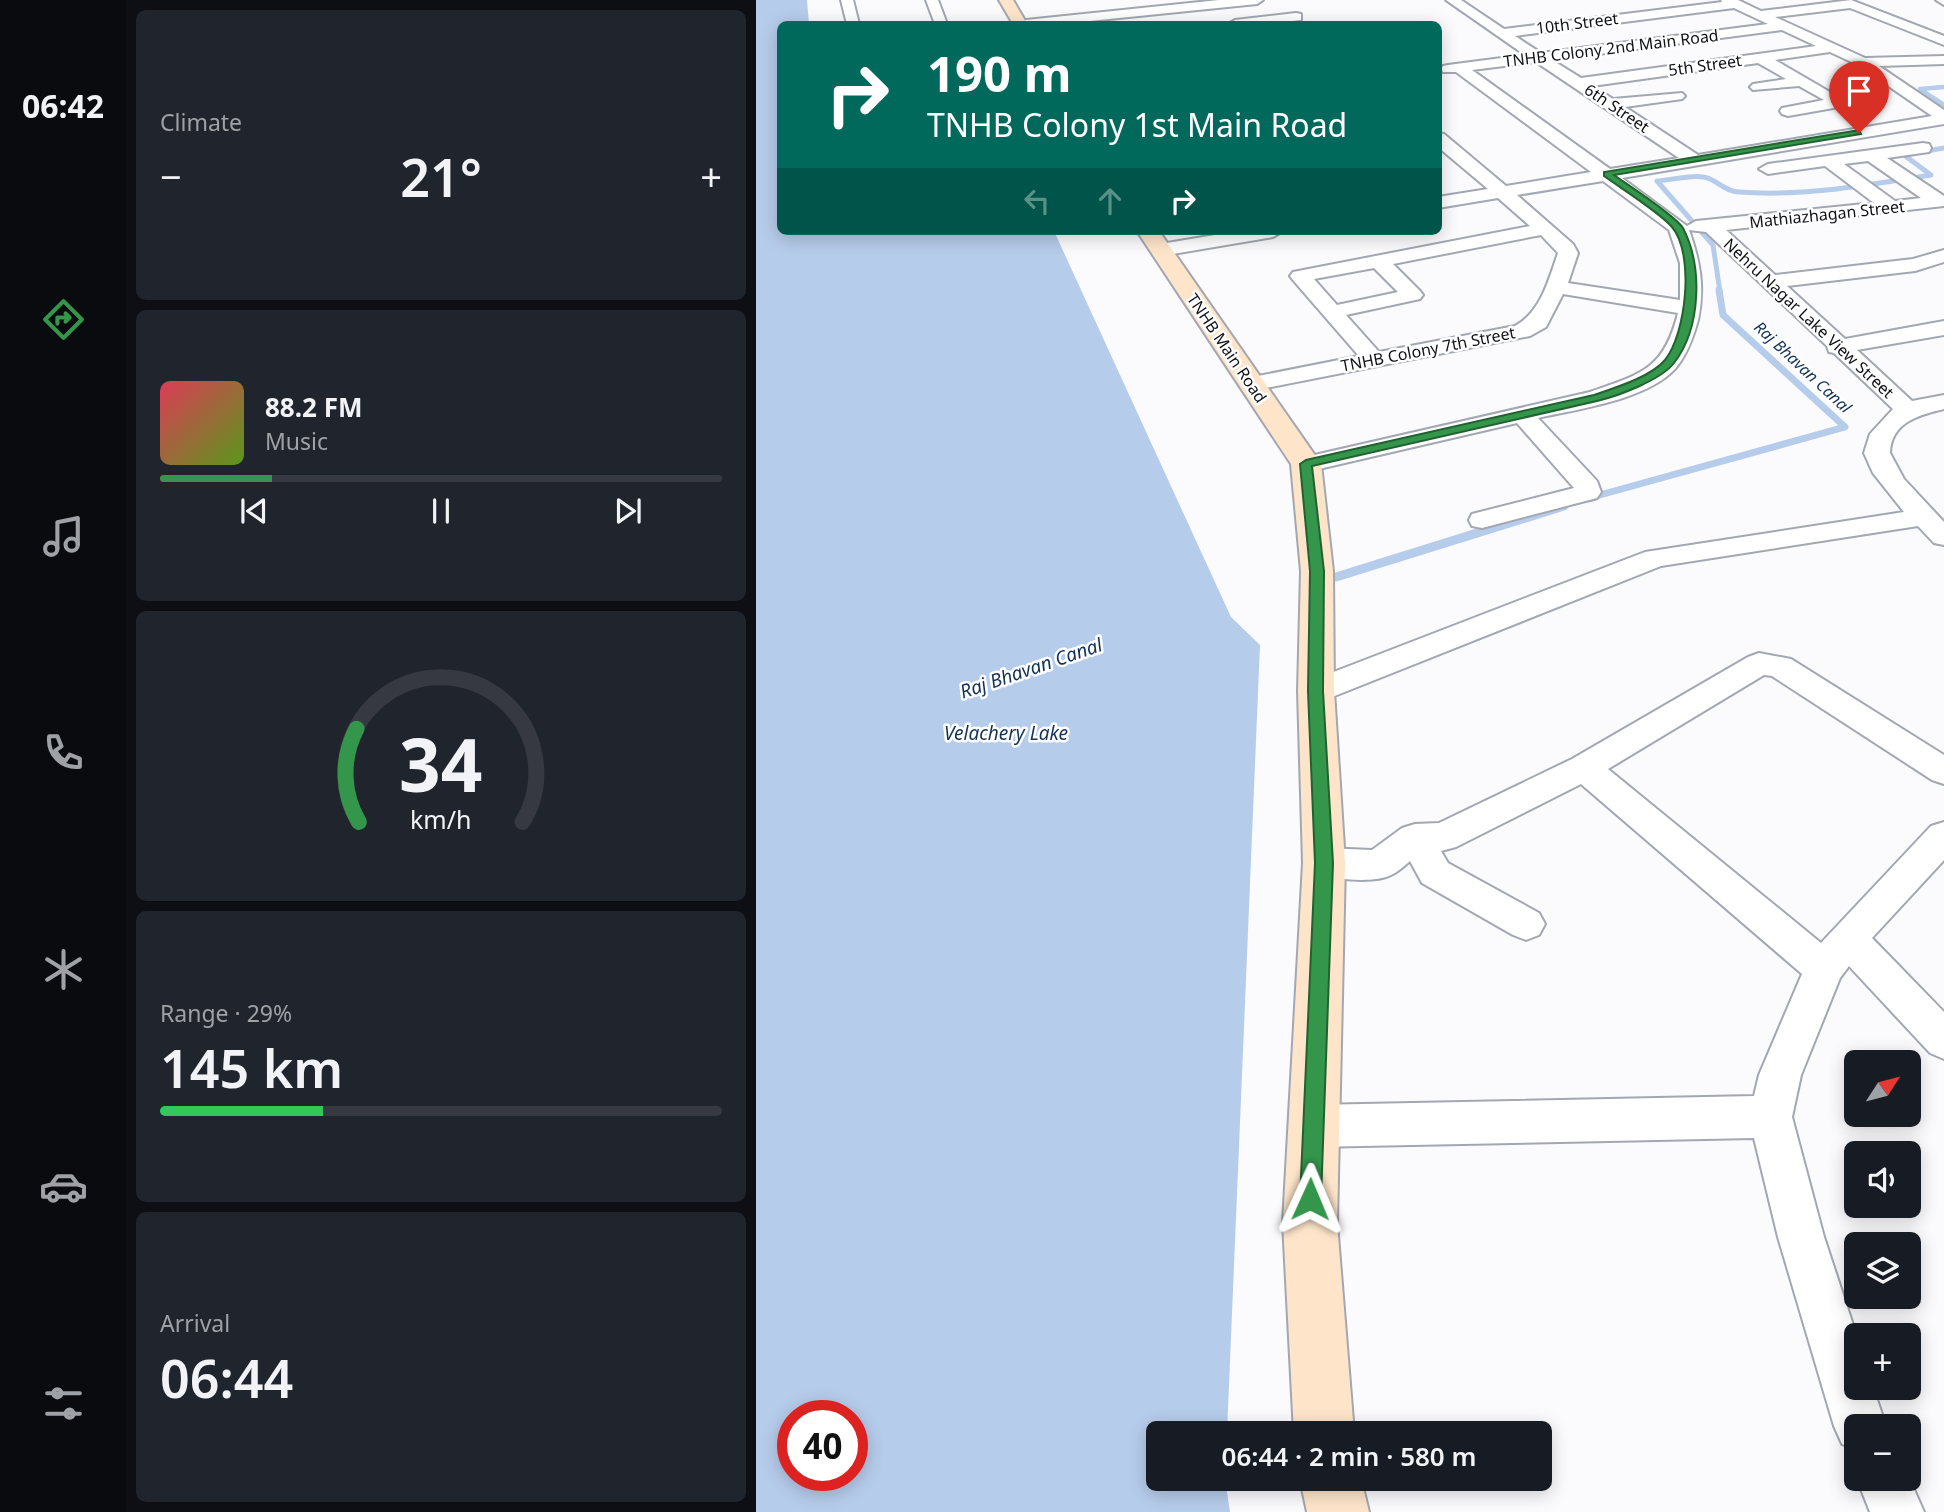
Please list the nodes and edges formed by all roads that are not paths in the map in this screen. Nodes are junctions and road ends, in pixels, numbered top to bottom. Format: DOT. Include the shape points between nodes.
graph roads {
  1 [pos="847,0"];
  2 [pos="932,0"];
  3 [pos="1006,0"];
  4 [pos="1257,0"];
  5 [pos="1276,0"];
  6 [pos="1452,0"];
  7 [pos="1651,0"];
  8 [pos="1732,2"];
  9 [pos="1808,8"];
  10 [pos="1673,11"];
  11 [pos="1500,12"];
  12 [pos="1475,15"];
  13 [pos="1759,15"];
  14 [pos="1832,19"];
  15 [pos="852,21"];
  16 [pos="940,21"];
  17 [pos="1018,21"];
  18 [pos="1055,21"];
  19 [pos="1300,21"];
  20 [pos="1783,26"];
  21 [pos="1502,33"];
  22 [pos="1944,41"];
  23 [pos="1893,44"];
  24 [pos="1831,48"];
  25 [pos="1540,57"];
  26 [pos="1760,58"];
  27 [pos="1937,60"];
  28 [pos="1863,62"];
  29 [pos="1449,69"];
  30 [pos="1801,81"];
  31 [pos="1580,83"];
  32 [pos="1758,87"];
  33 [pos="1677,96"];
  34 [pos="1612,104"];
  35 [pos="1788,111"];
  36 [pos="1944,118"];
  37 [pos="1886,128"];
  38 [pos="1442,141"];
  39 [pos="1871,155"];
  40 [pos="1463,159"];
  41 [pos="1694,160"];
  42 [pos="1442,162"];
  43 [pos="1830,162"];
  44 [pos="1642,168"];
  45 [pos="1771,169"];
  46 [pos="1748,171"];
  47 [pos="1607,174"];
  48 [pos="1715,175"];
  49 [pos="1789,184"];
  50 [pos="1502,192"];
  51 [pos="1808,199"];
  52 [pos="1942,201"];
  53 [pos="1442,202"];
  54 [pos="1892,207"];
  55 [pos="1826,215"];
  56 [pos="1696,227"];
  57 [pos="1545,229"];
  58 [pos="1221,235"];
  59 [pos="1155,240"];
  60 [pos="1944,256"];
  61 [pos="1378,261"];
  62 [pos="1769,282"];
  63 [pos="1556,288"];
  64 [pos="1689,308"];
  65 [pos="1332,312"];
  66 [pos="1944,328"];
  67 [pos="1837,347"];
  68 [pos="1375,360"];
  69 [pos="1251,384"];
  70 [pos="1944,402"];
  71 [pos="1908,410"];
  72 [pos="1522,415"];
  73 [pos="1306,464"];
  74 [pos="1482,520"];
  75 [pos="1934,527"];
  76 [pos="1316,691"];
  77 [pos="1584,768"];
  78 [pos="1944,771"];
  79 [pos="1944,836"];
  80 [pos="1415,838"];
  81 [pos="1324,863"];
  82 [pos="1526,924"];
  83 [pos="1836,954"];
  84 [pos="1944,1040"];
  85 [pos="1770,1117"];
  86 [pos="1312,1126"];
  87 [pos="1856,1414"];
  88 [pos="1323,1421"];
  89 [pos="1334,1491"];
  90 [pos="1888,1491"];
  91 [pos="1338,1512"];
  92 [pos="1897,1512"];
  1 -- 15 [label="street"];
  2 -- 16 [label="street"];
  3 -- 17 [label="street"];
  4 -- 18 [label="street"];
  5 -- 19 [label="street"];
  6 -- 12 [label="street, 6th Street"];
  7 -- 10 [label="street"];
  8 -- 10 [label="street, 10th Street"];
  8 -- 13 [label="street"];
  9 -- 13 [label="street"];
  9 -- 14 [label="street"];
  9 -- 22 [label="street" via="1851,4"];
  10 -- 21 [label="street, 10th Street"];
  11 -- 12 [label="street"];
  12 -- 21 [label="street, 6th Street"];
  13 -- 20 [label="street"];
  20 -- 24 [label="street"];
  20 -- 25 [label="street, TNHB Colony 2nd Main Road"];
  21 -- 25 [label="street, 6th Street"];
  23 -- 27 [label="street"];
  24 -- 26 [label="street, 5th Street"];
  24 -- 28 [label="street"];
  25 -- 29 [label="street, TNHB Colony 2nd Main Road"];
  25 -- 31 [label="street, 6th Street"];
  26 -- 30 [label="street"];
  26 -- 31 [label="street, 5th Street"];
  27 -- 28 [label="street"];
  28 -- 36 [label="street"];
  29 -- 47 [label="street, Nehru Nagar Lake View Street"];
  30 -- 32 [label="street"];
  30 -- 35 [label="street" via="1839,102"];
  31 -- 34 [label="street, 6th Street"];
  33 -- 34 [label="street"];
  34 -- 41 [label="street, 6th Street"];
  36 -- 37 [label="street"];
  37 -- 39 [label="street" via="1930,152"];
  37 -- 41 [label="street"];
  38 -- 40 [label="street"];
  39 -- 43 [label="street"];
  39 -- 52 [label="street"];
  40 -- 42 [label="street"];
  40 -- 50 [label="street"];
  41 -- 44 [label="street"];
  43 -- 45 [label="street"];
  43 -- 54 [label="street"];
  44 -- 47 [label="street"];
  44 -- 48 [label="street" via="1671,178"];
  45 -- 46 [label="street"];
  45 -- 49 [label="street"];
  47 -- 50 [label="street"];
  47 -- 56 [label="street, Nehru Nagar Lake View Street"];
  50 -- 53 [label="street"];
  50 -- 57 [label="street"];
  51 -- 55 [label="street"];
  52 -- 54 [label="street, Mathiazhagan Street"];
  54 -- 55 [label="street, Mathiazhagan Street"];
  55 -- 56 [label="street, Mathiazhagan Street"];
  56 -- 62 [label="street, Nehru Nagar Lake View Street"];
  56 -- 64 [label="street"];
  57 -- 61 [label="street"];
  57 -- 63 [label="street, TNHB Colony 7th Street" via="1567,253"];
  58 -- 59 [label="street"];
  59 -- 69 [label="street, TNHB Main Road"];
  60 -- 62 [label="street" via="1915,265"];
  61 -- 65 [label="street" via="1300,276"];
  61 -- 65 [label="street" via="1413,295"];
  62 -- 67 [label="street, Nehru Nagar Lake View Street"];
  63 -- 64 [label="street"];
  63 -- 68 [label="street, TNHB Colony 7th Street" via="1538,322 1522,331"];
  64 -- 72 [label="street" via="1681,341 1669,363 1635,384 1597,398"];
  65 -- 68 [label="street"];
  66 -- 67 [label="street"];
  67 -- 71 [label="street, Nehru Nagar Lake View Street"];
  68 -- 69 [label="street, TNHB Colony 7th Street"];
  69 -- 73 [label="street, TNHB Main Road"];
  70 -- 71 [label="street"];
  71 -- 75 [label="street" via="1881,435 1877,454 1889,477"];
  72 -- 73 [label="street"];
  72 -- 74 [label="street" via="1588,492"];
  73 -- 76 [label="street" via="1317,571"];
  75 -- 76 [label="street" via="1655,558"];
  76 -- 81 [label="street"];
  77 -- 78 [label="street" via="1751,668 1771,664"];
  77 -- 80 [label="street" via="1443,836"];
  77 -- 83 [label="street"];
  79 -- 83 [label="street"];
  80 -- 81 [label="street" via="1378,865"];
  80 -- 82 [label="street" via="1435,873"];
  81 -- 86 [label="street"];
  83 -- 84 [label="street"];
  83 -- 85 [label="street" via="1780,1075"];
  85 -- 86 [label="street"];
  85 -- 87 [label="street" via="1801,1237"];
  86 -- 88 [label="street" via="1310,1223"];
  89 -- 91 [label="street"];
  90 -- 92 [label="street"];
}
